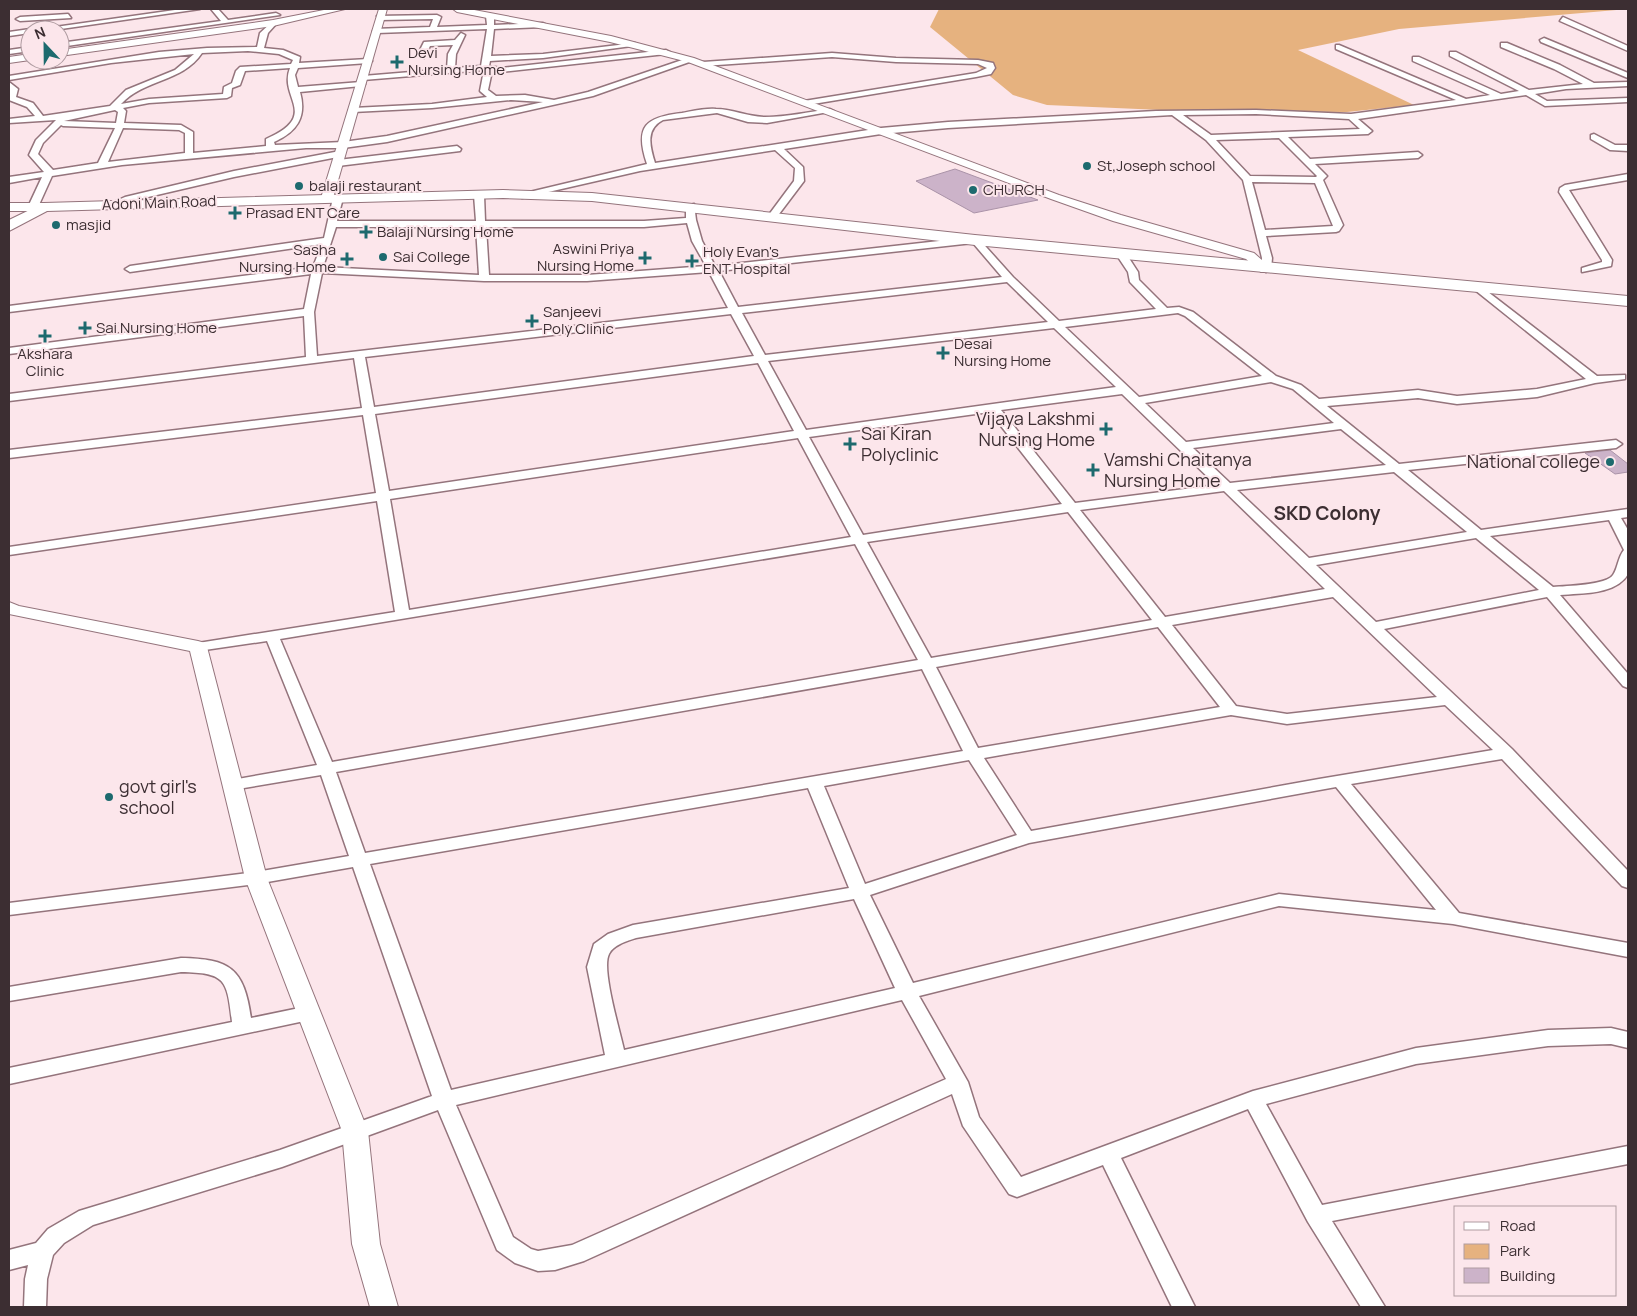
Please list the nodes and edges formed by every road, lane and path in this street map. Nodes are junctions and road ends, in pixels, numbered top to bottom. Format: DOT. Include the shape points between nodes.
graph roads {
  1 [pos="27,9"];
  2 [pos="196,9"];
  3 [pos="260,9"];
  4 [pos="341,9"];
  5 [pos="457,9"];
  6 [pos="126,10"];
  7 [pos="111,12"];
  8 [pos="214,13"];
  9 [pos="382,14"];
  10 [pos="74,15"];
  11 [pos="490,16"];
  12 [pos="94,17"];
  13 [pos="200,17"];
  14 [pos="20,18"];
  15 [pos="274,19"];
  16 [pos="1563,19"];
  17 [pos="118,20"];
  18 [pos="226,22"];
  19 [pos="70,23"];
  20 [pos="543,25"];
  21 [pos="9,28"];
  22 [pos="123,28"];
  23 [pos="491,28"];
  24 [pos="432,30"];
  25 [pos="377,31"];
  26 [pos="70,35"];
  27 [pos="134,39"];
  28 [pos="1544,40"];
  29 [pos="70,44"];
  30 [pos="635,45"];
  31 [pos="1504,45"];
  32 [pos="1339,47"];
  33 [pos="1628,49"];
  34 [pos="260,50"];
  35 [pos="70,51"];
  36 [pos="200,51"];
  37 [pos="666,52"];
  38 [pos="1453,54"];
  39 [pos="150,56"];
  40 [pos="421,56"];
  41 [pos="486,59"];
  42 [pos="1416,59"];
  43 [pos="691,60"];
  44 [pos="296,62"];
  45 [pos="703,64"];
  46 [pos="366,69"];
  47 [pos="486,69"];
  48 [pos="451,71"];
  49 [pos="291,75"];
  50 [pos="1628,76"];
  51 [pos="9,78"];
  52 [pos="9,84"];
  53 [pos="1628,84"];
  54 [pos="1589,86"];
  55 [pos="295,90"];
  56 [pos="1528,93"];
  57 [pos="1501,96"];
  58 [pos="180,100"];
  59 [pos="496,100"];
  60 [pos="1628,100"];
  61 [pos="1466,101"];
  62 [pos="1613,101"];
  63 [pos="557,102"];
  64 [pos="807,103"];
  65 [pos="114,106"];
  66 [pos="1628,109"];
  67 [pos="353,110"];
  68 [pos="830,111"];
  69 [pos="1174,113"];
  70 [pos="1351,117"];
  71 [pos="41,119"];
  72 [pos="60,120"];
  73 [pos="168,120"];
  74 [pos="9,122"];
  75 [pos="120,125"];
  76 [pos="881,131"];
  77 [pos="1281,135"];
  78 [pos="1594,137"];
  79 [pos="1209,138"];
  80 [pos="777,147"];
  81 [pos="271,148"];
  82 [pos="1613,148"];
  83 [pos="1628,148"];
  84 [pos="457,149"];
  85 [pos="340,154"];
  86 [pos="188,155"];
  87 [pos="1418,155"];
  88 [pos="1628,157"];
  89 [pos="1309,162"];
  90 [pos="102,165"];
  91 [pos="652,166"];
  92 [pos="49,173"];
  93 [pos="1628,177"];
  94 [pos="1247,179"];
  95 [pos="9,180"];
  96 [pos="1318,180"];
  97 [pos="479,194"];
  98 [pos="522,195"];
  99 [pos="333,198"];
  100 [pos="112,205"];
  101 [pos="9,207"];
  102 [pos="38,207"];
  103 [pos="691,213"];
  104 [pos="773,216"];
  105 [pos="332,224"];
  106 [pos="481,224"];
  107 [pos="9,226"];
  108 [pos="1261,233"];
  109 [pos="328,240"];
  110 [pos="975,240"];
  111 [pos="1121,254"];
  112 [pos="130,269"];
  113 [pos="712,269"];
  114 [pos="1266,269"];
  115 [pos="317,270"];
  116 [pos="1586,270"];
  117 [pos="484,278"];
  118 [pos="1009,279"];
  119 [pos="1479,288"];
  120 [pos="1628,301"];
  121 [pos="9,309"];
  122 [pos="734,310"];
  123 [pos="309,312"];
  124 [pos="1165,312"];
  125 [pos="1056,324"];
  126 [pos="9,351"];
  127 [pos="359,354"];
  128 [pos="760,359"];
  129 [pos="312,360"];
  130 [pos="1621,377"];
  131 [pos="1272,378"];
  132 [pos="1595,380"];
  133 [pos="1124,390"];
  134 [pos="9,398"];
  135 [pos="1135,401"];
  136 [pos="1317,403"];
  137 [pos="993,408"];
  138 [pos="369,411"];
  139 [pos="1345,425"];
  140 [pos="801,434"];
  141 [pos="1616,444"];
  142 [pos="1182,446"];
  143 [pos="9,454"];
  144 [pos="1396,468"];
  145 [pos="1225,487"];
  146 [pos="383,495"];
  147 [pos="1070,508"];
  148 [pos="1628,513"];
  149 [pos="1612,516"];
  150 [pos="1478,534"];
  151 [pos="858,540"];
  152 [pos="1628,547"];
  153 [pos="9,551"];
  154 [pos="1628,553"];
  155 [pos="1306,563"];
  156 [pos="1335,592"];
  157 [pos="1550,592"];
  158 [pos="9,608"];
  159 [pos="403,615"];
  160 [pos="1161,622"];
  161 [pos="1372,627"];
  162 [pos="272,636"];
  163 [pos="198,648"];
  164 [pos="927,664"];
  165 [pos="1628,684"];
  166 [pos="1450,700"];
  167 [pos="1231,710"];
  168 [pos="973,754"];
  169 [pos="1506,754"];
  170 [pos="326,769"];
  171 [pos="1340,780"];
  172 [pos="814,782"];
  173 [pos="232,785"];
  174 [pos="1027,838"];
  175 [pos="358,860"];
  176 [pos="256,878"];
  177 [pos="1628,882"];
  178 [pos="860,892"];
  179 [pos="9,909"];
  180 [pos="1453,918"];
  181 [pos="1628,950"];
  182 [pos="907,992"];
  183 [pos="9,994"];
  184 [pos="309,1013"];
  185 [pos="242,1027"];
  186 [pos="1628,1040"];
  187 [pos="616,1060"];
  188 [pos="9,1076"];
  189 [pos="958,1082"];
  190 [pos="1253,1098"];
  191 [pos="444,1100"];
  192 [pos="354,1131"];
  193 [pos="1108,1154"];
  194 [pos="1628,1155"];
  195 [pos="1316,1215"];
  196 [pos="43,1251"];
  197 [pos="9,1260"];
  198 [pos="35,1307"];
  199 [pos="384,1307"];
  200 [pos="1184,1307"];
  201 [pos="1374,1307"];
  1 -- 14 [label="street"];
  2 -- 17 [label="street"];
  3 -- 8 [label="street"];
  4 -- 15 [label="street"];
  5 -- 11 [label="street"];
  6 -- 7 [label="street"];
  7 -- 12 [label="street"];
  7 -- 17 [label="street"];
  8 -- 18 [label="street"];
  9 -- 24 [label="street" via="437,17"];
  9 -- 25 [label="street"];
  10 -- 14 [label="street"];
  11 -- 20 [label="street"];
  11 -- 23 [label="street"];
  12 -- 17 [label="street"];
  12 -- 19 [label="street"];
  13 -- 22 [label="street"];
  14 -- 21 [label="street"];
  15 -- 18 [label="street"];
  15 -- 27 [label="street"];
  15 -- 34 [label="street" via="264,33"];
  16 -- 33 [label="street"];
  17 -- 22 [label="street"];
  18 -- 27 [label="street"];
  20 -- 23 [label="street"];
  20 -- 30 [label="street"];
  22 -- 26 [label="street"];
  22 -- 27 [label="street"];
  23 -- 24 [label="street"];
  23 -- 41 [label="street"];
  24 -- 25 [label="street"];
  25 -- 46 [label="street"];
  27 -- 29 [label="street"];
  27 -- 35 [label="street"];
  27 -- 39 [label="street"];
  28 -- 50 [label="street"];
  30 -- 37 [label="street"];
  30 -- 41 [label="street"];
  31 -- 54 [label="street" via="1557,67"];
  32 -- 61 [label="street"];
  34 -- 36 [label="street"];
  34 -- 44 [label="street" via="288,53"];
  36 -- 39 [label="street"];
  36 -- 65 [label="street" via="186,66 130,91"];
  37 -- 43 [label="street"];
  37 -- 47 [label="street" via="510,70"];
  38 -- 56 [label="street"];
  39 -- 51 [label="street" via="75,65"];
  40 -- 48 [label="street" via="427,44 459,39 452,54"];
  41 -- 47 [label="street"];
  42 -- 57 [label="street"];
  43 -- 45 [label="street"];
  43 -- 63 [label="street"];
  44 -- 46 [label="street"];
  44 -- 49 [label="street"];
  44 -- 58 [label="street" via="243,68 236,85 228,87 227,96"];
  45 -- 64 [label="street"];
  45 -- 64 [label="street" via="832,55 909,61 969,61 984,63 991,68 976,75"];
  46 -- 48 [label="street"];
  46 -- 49 [label="street"];
  46 -- 55 [label="street"];
  46 -- 67 [label="street"];
  47 -- 48 [label="street"];
  47 -- 59 [label="street" via="484,91"];
  49 -- 55 [label="street"];
  52 -- 71 [label="street" via="14,89 12,98 30,105"];
  53 -- 54 [label="street"];
  54 -- 56 [label="street"];
  54 -- 62 [label="street"];
  55 -- 81 [label="street" via="300,110 297,118 287,133 269,141"];
  56 -- 57 [label="street"];
  56 -- 62 [label="street" via="1549,104"];
  57 -- 61 [label="street"];
  58 -- 65 [label="street"];
  58 -- 73 [label="street"];
  59 -- 63 [label="street" via="533,97"];
  59 -- 67 [label="street"];
  60 -- 62 [label="street"];
  61 -- 70 [label="street"];
  62 -- 66 [label="street"];
  63 -- 85 [label="street" via="387,139"];
  64 -- 68 [label="street"];
  65 -- 72 [label="street"];
  65 -- 75 [label="street" via="122,111"];
  67 -- 85 [label="street"];
  68 -- 76 [label="street"];
  68 -- 91 [label="street" via="759,120 707,111 653,120 648,126 645,147"];
  69 -- 70 [label="street" via="1256,112"];
  69 -- 76 [label="street" via="948,124"];
  69 -- 79 [label="street"];
  70 -- 77 [label="street" via="1368,131"];
  71 -- 72 [label="street"];
  71 -- 74 [label="street"];
  72 -- 75 [label="street"];
  72 -- 92 [label="street" via="37,140 34,154"];
  73 -- 75 [label="street"];
  73 -- 86 [label="street" via="189,132"];
  75 -- 90 [label="street"];
  76 -- 80 [label="street"];
  76 -- 114 [label="street" via="908,144 1116,218 1250,256"];
  77 -- 79 [label="street"];
  77 -- 89 [label="street"];
  78 -- 82 [label="street"];
  79 -- 94 [label="street"];
  80 -- 91 [label="street"];
  80 -- 104 [label="street" via="799,166 799,181"];
  81 -- 85 [label="street" via="306,145"];
  81 -- 86 [label="street"];
  82 -- 83 [label="street"];
  82 -- 88 [label="street"];
  84 -- 85 [label="street"];
  85 -- 99 [label="street"];
  85 -- 100 [label="street" via="234,174 128,198"];
  86 -- 90 [label="street"];
  87 -- 89 [label="street"];
  89 -- 96 [label="street" via="1322,176"];
  90 -- 92 [label="street"];
  91 -- 98 [label="street"];
  92 -- 95 [label="street"];
  92 -- 102 [label="street"];
  93 -- 116 [label="street" via="1564,188 1607,260 1608,264"];
  94 -- 96 [label="street"];
  94 -- 108 [label="street"];
  96 -- 108 [label="street" via="1336,217 1336,229"];
  97 -- 98 [label="main road, Adoni Main Road"];
  97 -- 99 [label="main road, Adoni Main Road"];
  97 -- 106 [label="street"];
  98 -- 103 [label="main road, Adoni Main Road" via="592,197"];
  99 -- 100 [label="main road, Adoni Main Road"];
  99 -- 105 [label="street"];
  100 -- 102 [label="main road, Adoni Main Road"];
  101 -- 102 [label="street"];
  102 -- 107 [label="main road, Adoni Main Road"];
  103 -- 104 [label="main road, Adoni Main Road"];
  103 -- 106 [label="street" via="644,224"];
  103 -- 113 [label="street" via="697,241"];
  104 -- 110 [label="main road, Adoni Main Road"];
  105 -- 106 [label="street"];
  105 -- 109 [label="street"];
  106 -- 117 [label="street"];
  108 -- 114 [label="street" via="1268,258"];
  109 -- 112 [label="street"];
  109 -- 115 [label="street"];
  110 -- 111 [label="main road, Adoni Main Road"];
  110 -- 113 [label="street"];
  110 -- 118 [label="street"];
  111 -- 114 [label="main road, Adoni Main Road"];
  111 -- 124 [label="street" via="1133,272 1134,280"];
  113 -- 117 [label="street" via="587,278"];
  113 -- 122 [label="street"];
  114 -- 119 [label="main road, Adoni Main Road"];
  115 -- 117 [label="street"];
  115 -- 121 [label="street"];
  115 -- 123 [label="street"];
  118 -- 122 [label="street"];
  118 -- 125 [label="street"];
  119 -- 120 [label="main road, Adoni Main Road"];
  119 -- 132 [label="street"];
  122 -- 127 [label="street"];
  122 -- 128 [label="street"];
  123 -- 126 [label="street"];
  123 -- 129 [label="street"];
  124 -- 125 [label="street"];
  124 -- 131 [label="street" via="1179,310 1189,314"];
  125 -- 128 [label="street"];
  125 -- 133 [label="street"];
  127 -- 129 [label="street"];
  127 -- 138 [label="street"];
  128 -- 138 [label="street"];
  128 -- 140 [label="street"];
  129 -- 134 [label="street"];
  130 -- 132 [label="street"];
  131 -- 135 [label="street"];
  131 -- 136 [label="street" via="1297,387"];
  132 -- 136 [label="street" via="1538,393 1457,400 1418,394"];
  133 -- 135 [label="street"];
  133 -- 137 [label="street"];
  135 -- 142 [label="street"];
  136 -- 139 [label="street"];
  137 -- 140 [label="street"];
  137 -- 147 [label="street"];
  138 -- 143 [label="street"];
  138 -- 146 [label="street"];
  139 -- 142 [label="street"];
  139 -- 144 [label="street"];
  140 -- 146 [label="street"];
  140 -- 151 [label="street"];
  141 -- 144 [label="street"];
  142 -- 145 [label="street"];
  144 -- 145 [label="street"];
  144 -- 150 [label="street"];
  145 -- 147 [label="street"];
  145 -- 155 [label="street"];
  146 -- 153 [label="street"];
  146 -- 159 [label="street"];
  147 -- 151 [label="street"];
  147 -- 160 [label="street"];
  148 -- 149 [label="street"];
  149 -- 150 [label="street"];
  149 -- 152 [label="street"];
  150 -- 155 [label="street"];
  150 -- 157 [label="street"];
  151 -- 159 [label="street"];
  151 -- 164 [label="street"];
  154 -- 157 [label="street" via="1621,575 1615,582"];
  155 -- 156 [label="street"];
  156 -- 160 [label="street"];
  156 -- 161 [label="street"];
  157 -- 161 [label="street"];
  157 -- 165 [label="street"];
  158 -- 163 [label="street"];
  159 -- 162 [label="street"];
  160 -- 164 [label="street"];
  160 -- 167 [label="street"];
  161 -- 166 [label="street"];
  162 -- 163 [label="street"];
  162 -- 170 [label="street"];
  163 -- 173 [label="street"];
  164 -- 168 [label="street"];
  164 -- 170 [label="street"];
  166 -- 167 [label="street" via="1287,719"];
  166 -- 169 [label="street"];
  167 -- 168 [label="street"];
  168 -- 172 [label="street"];
  168 -- 174 [label="street"];
  169 -- 171 [label="street"];
  169 -- 177 [label="street"];
  170 -- 173 [label="street"];
  170 -- 175 [label="street"];
  171 -- 174 [label="street"];
  171 -- 180 [label="street"];
  172 -- 175 [label="street"];
  172 -- 178 [label="street"];
  173 -- 176 [label="street"];
  174 -- 178 [label="street"];
  175 -- 176 [label="street"];
  175 -- 191 [label="street"];
  176 -- 179 [label="street"];
  176 -- 184 [label="street"];
  178 -- 182 [label="street"];
  178 -- 187 [label="street" via="633,932 615,939 602,949 596,967"];
  180 -- 181 [label="street"];
  180 -- 182 [label="street" via="1279,900"];
  182 -- 187 [label="street"];
  182 -- 189 [label="street"];
  183 -- 185 [label="street" via="181,965 207,965 224,970 237,987"];
  184 -- 185 [label="street"];
  184 -- 192 [label="street"];
  185 -- 188 [label="street"];
  186 -- 190 [label="street" via="1611,1036 1548,1038 1416,1056"];
  187 -- 191 [label="street"];
  189 -- 191 [label="street" via="576,1254 534,1261 520,1257 505,1243"];
  189 -- 193 [label="street" via="970,1120 1017,1188"];
  190 -- 193 [label="street"];
  190 -- 195 [label="street"];
  191 -- 192 [label="street"];
  192 -- 196 [label="street" via="282,1158 87,1218 56,1236"];
  192 -- 199 [label="street" via="366,1244"];
  193 -- 200 [label="street"];
  194 -- 195 [label="street"];
  195 -- 201 [label="street"];
  196 -- 197 [label="street"];
  196 -- 198 [label="street" via="36,1279"];
}
